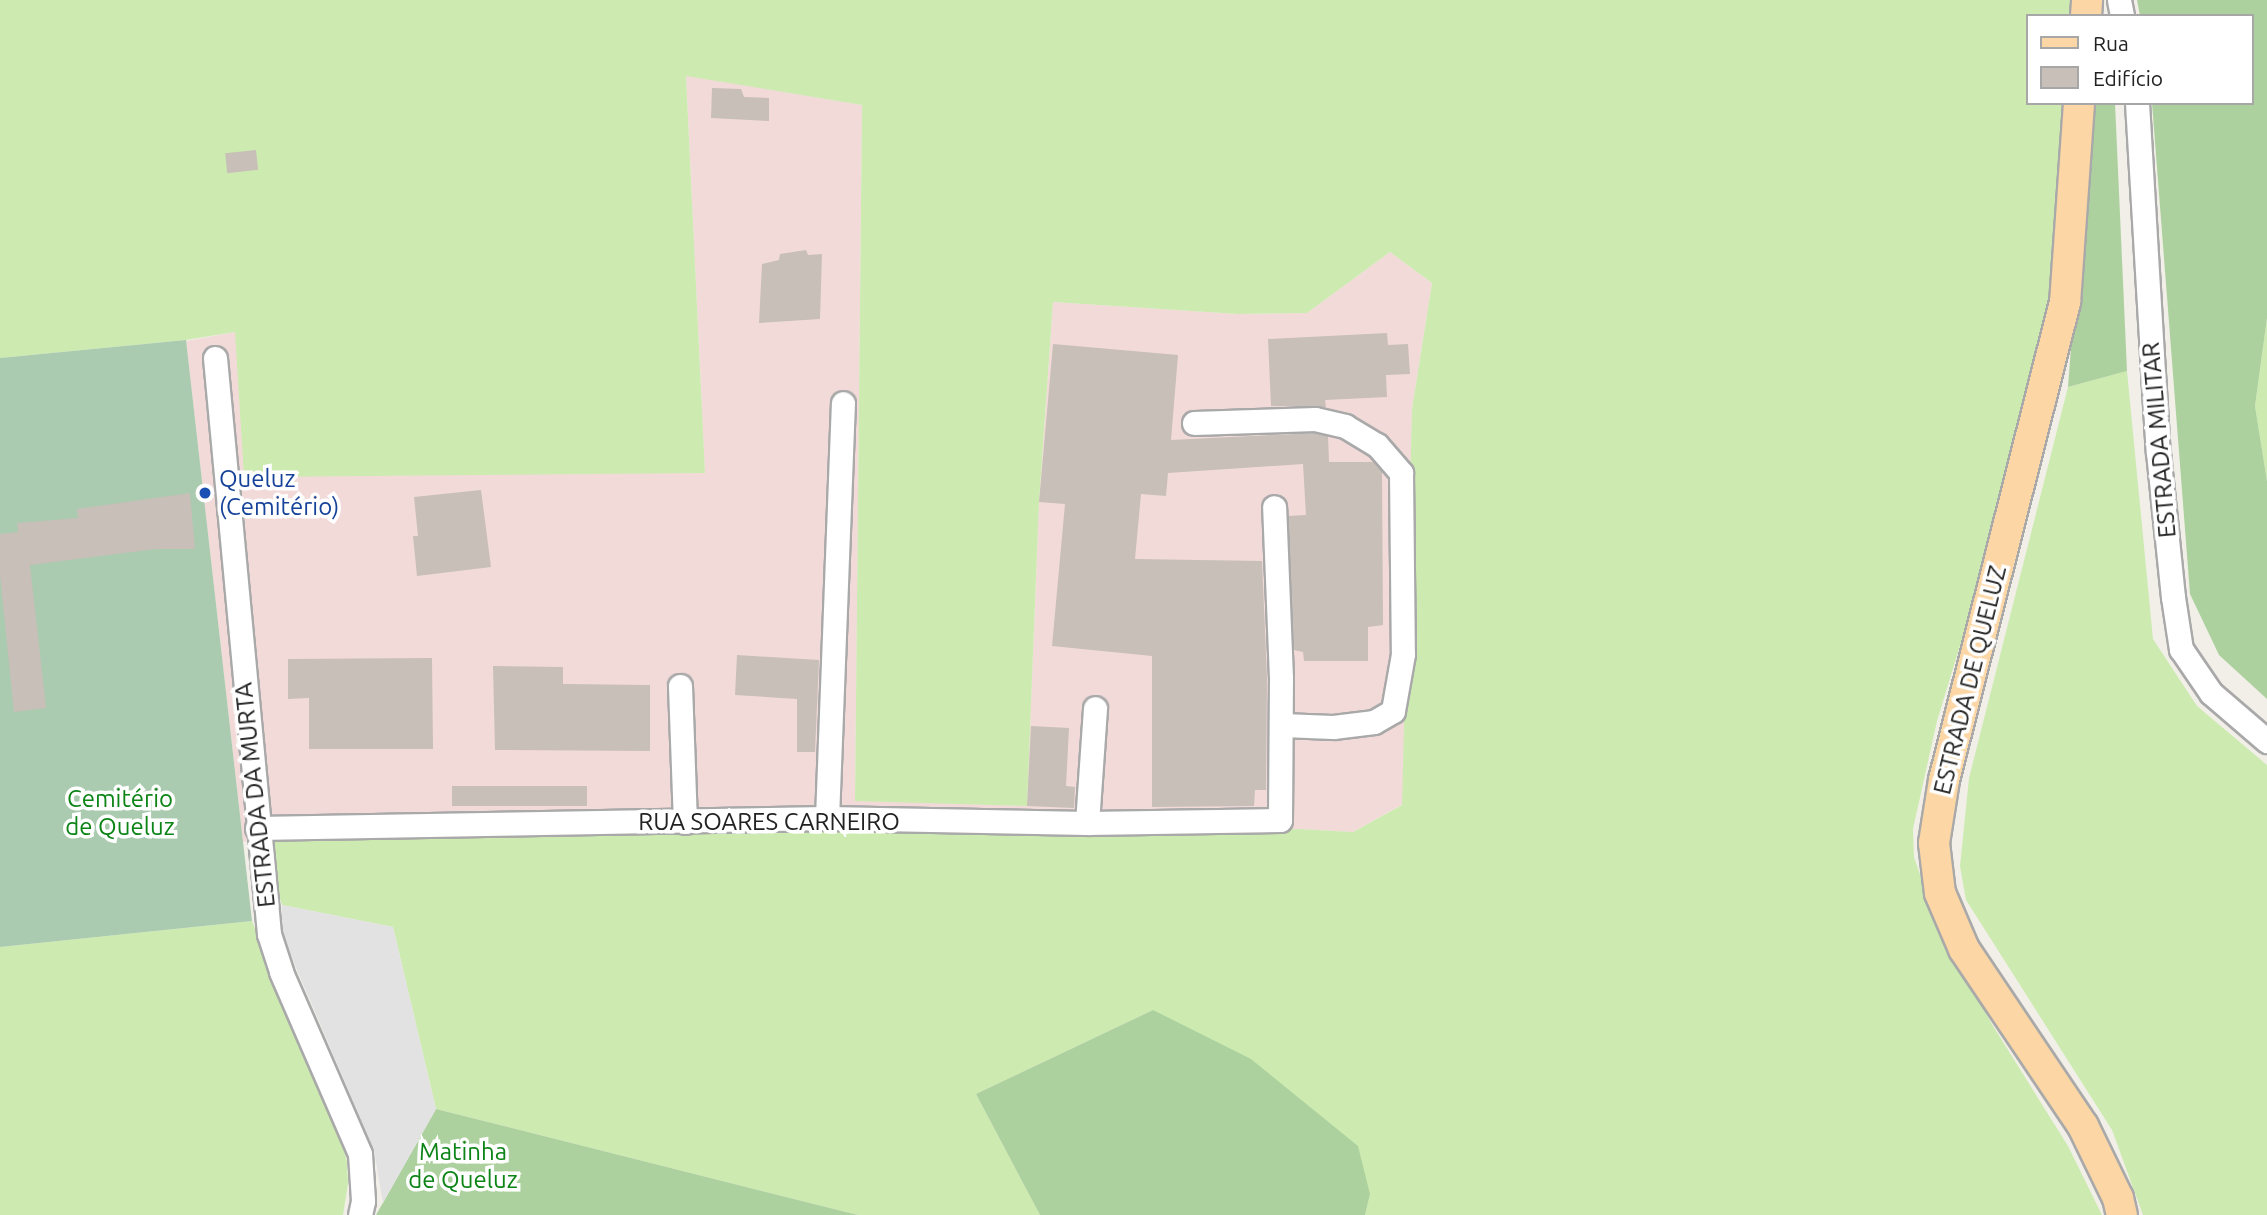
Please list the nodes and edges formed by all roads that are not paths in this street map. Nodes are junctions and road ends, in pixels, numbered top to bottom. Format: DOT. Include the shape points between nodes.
graph roads {
  1 [pos="2079,105"];
  2 [pos="2137,105"];
  3 [pos="215,358"];
  4 [pos="843,403"];
  5 [pos="1194,423"];
  6 [pos="1274,507"];
  7 [pos="680,686"];
  8 [pos="1095,708"];
  9 [pos="1282,725"];
  10 [pos="2267,741"];
  11 [pos="827,818"];
  12 [pos="685,822"];
  13 [pos="1087,823"];
  14 [pos="257,828"];
  15 [pos="360,1215"];
  16 [pos="2122,1215"];
  1 -- 16 [label="main road, ESTRADA DE QUELUZ" via="2065,302 1944,780 1934,842 1940,893 1964,949 2083,1126"];
  2 -- 10 [label="street, ESTRADA MILITAR" via="2158,452 2182,649 2211,693"];
  3 -- 14 [label="street, ESTRADA DA MURTA"];
  4 -- 11 [label="street"];
  5 -- 9 [label="street" via="1315,419 1345,426 1377,445 1401,473 1403,654 1393,711 1374,722 1333,727"];
  6 -- 9 [label="street"];
  7 -- 12 [label="street"];
  8 -- 13 [label="street"];
  9 -- 13 [label="street, RUA SOARES CARNEIRO" via="1280,820"];
  11 -- 12 [label="street, RUA SOARES CARNEIRO"];
  11 -- 13 [label="street, RUA SOARES CARNEIRO"];
  12 -- 14 [label="street, RUA SOARES CARNEIRO"];
  14 -- 15 [label="street, ESTRADA DA MURTA" via="269,934 281,972 360,1154"];
}
